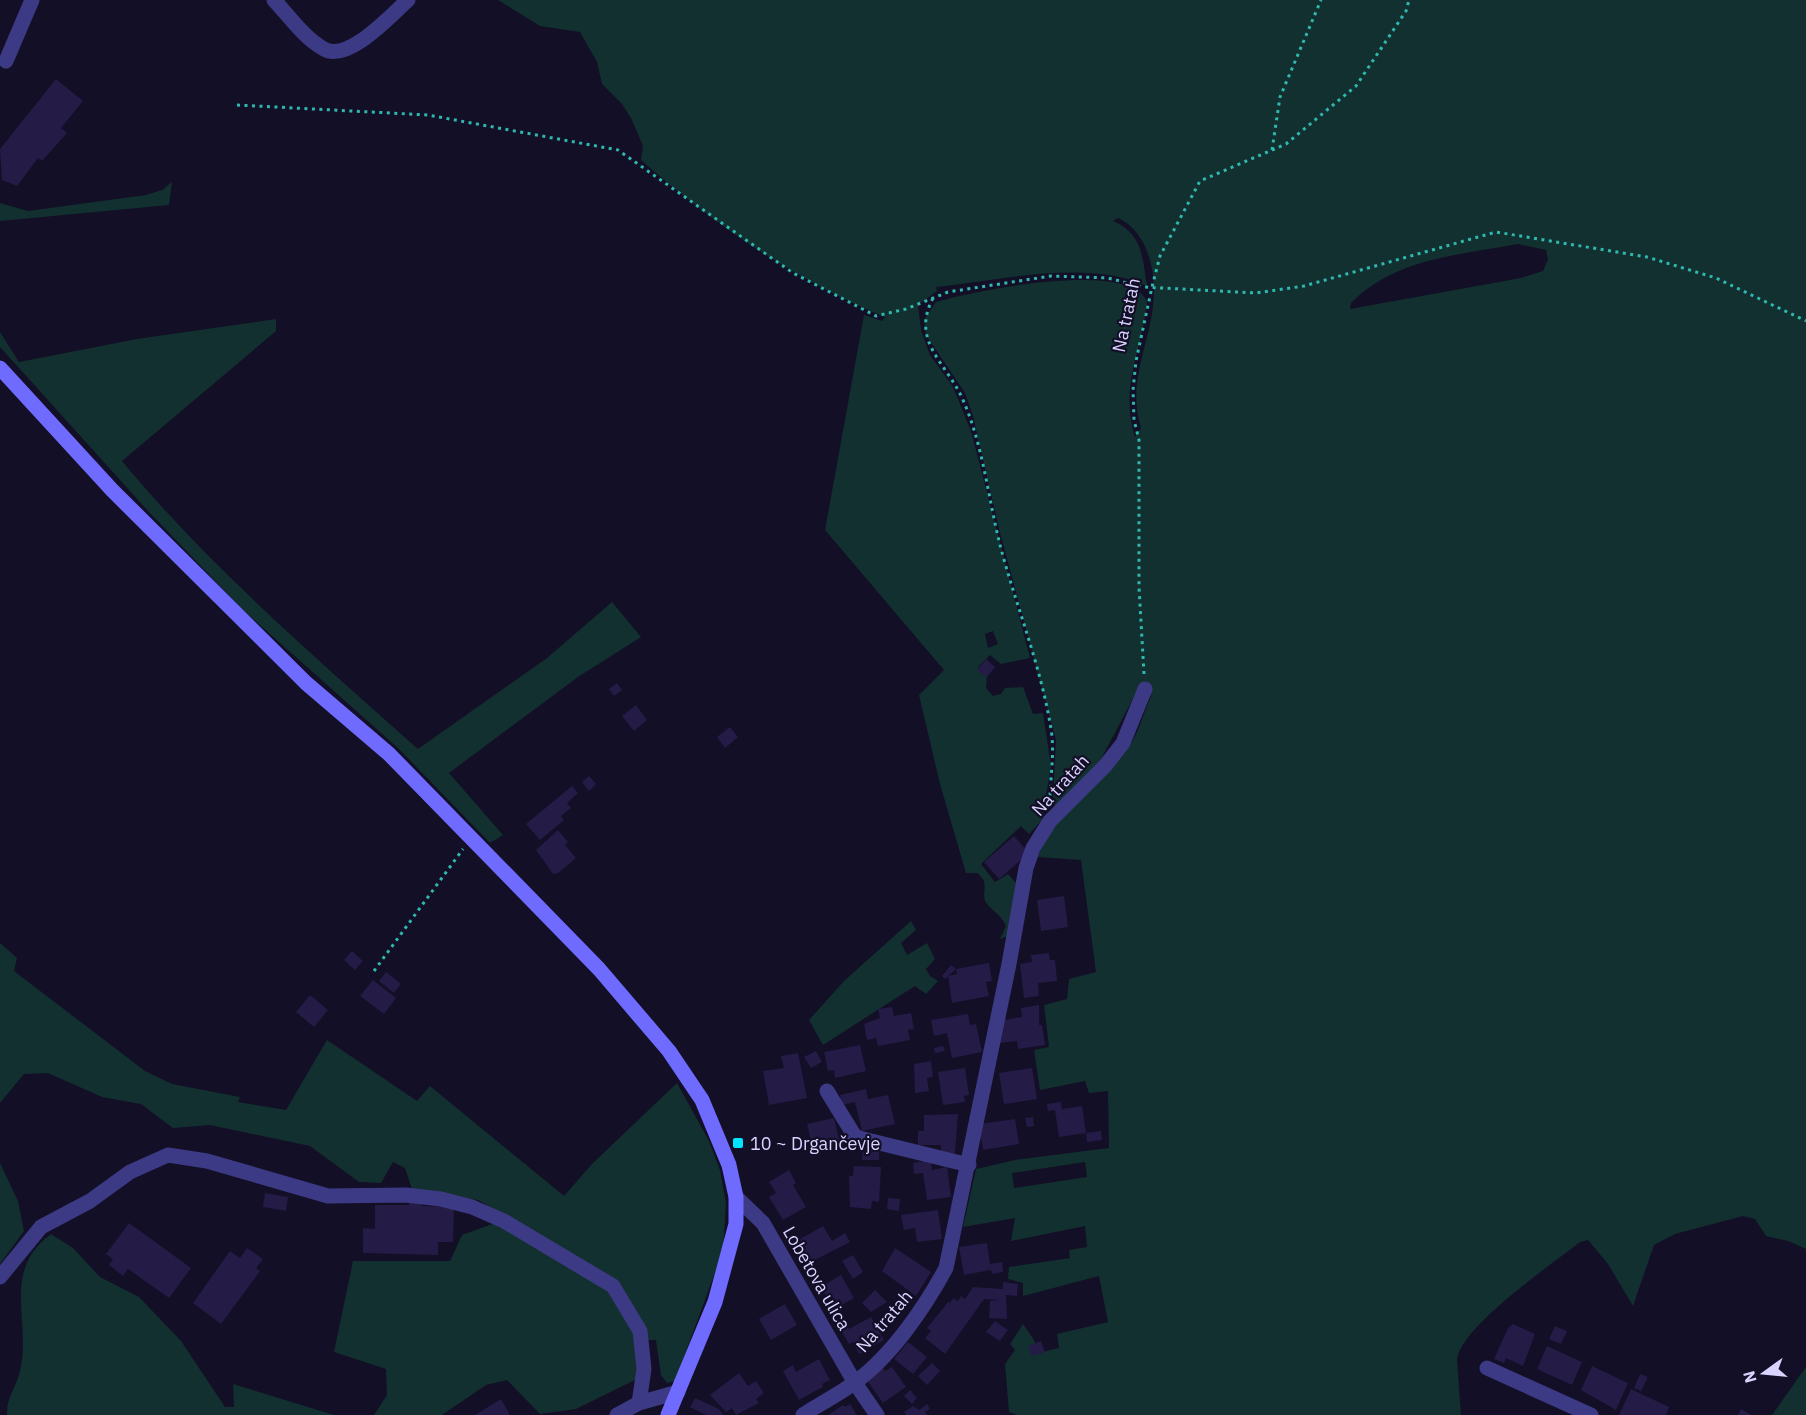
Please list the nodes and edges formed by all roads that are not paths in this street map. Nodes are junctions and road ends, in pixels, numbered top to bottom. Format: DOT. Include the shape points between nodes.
graph roads {
  1 [pos="33,0"];
  2 [pos="274,0"];
  3 [pos="408,0"];
  4 [pos="2,63"];
  5 [pos="0,368"];
  6 [pos="1145,689"];
  7 [pos="827,1091"];
  8 [pos="969,1165"];
  9 [pos="736,1197"];
  10 [pos="0,1277"];
  11 [pos="1487,1368"];
  12 [pos="855,1383"];
  13 [pos="678,1392"];
  14 [pos="639,1402"];
  15 [pos="617,1415"];
  16 [pos="668,1415"];
  17 [pos="802,1415"];
  18 [pos="877,1415"];
  19 [pos="1591,1415"];
  1 -- 4 [label="street"];
  2 -- 3 [label="street" via="309,38 326,51 339,53 359,43"];
  5 -- 9 [label="main road" via="112,490 306,683 388,754 599,969 669,1051 702,1100 724,1148"];
  6 -- 8 [label="street, Na tratah" via="1123,742 1050,821 1033,848 1026,867"];
  7 -- 8 [label="street" via="859,1138"];
  8 -- 12 [label="street, Na tratah" via="946,1268 923,1309"];
  9 -- 12 [label="street, Lobetova ulica" via="762,1222"];
  9 -- 13 [label="main road" via="736,1224 718,1292"];
  10 -- 14 [label="street" via="40,1227 90,1201 130,1172 168,1155 207,1161 328,1196 406,1195 441,1199 504,1221 613,1286 640,1331 644,1369"];
  11 -- 19 [label="street"];
  12 -- 17 [label="street, Na tratah"];
  12 -- 18 [label="street, Lobetova ulica"];
  13 -- 14 [label="street"];
  13 -- 16 [label="main road"];
  14 -- 15 [label="street"];
}
